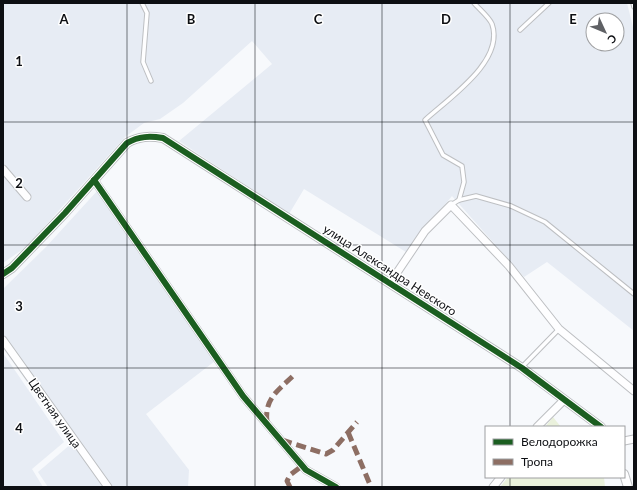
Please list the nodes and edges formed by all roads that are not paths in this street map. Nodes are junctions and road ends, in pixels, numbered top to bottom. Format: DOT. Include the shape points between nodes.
graph roads {
  1 [pos="142,3"];
  2 [pos="474,3"];
  3 [pos="550,3"];
  4 [pos="633,3"];
  5 [pos="634,7"];
  6 [pos="520,30"];
  7 [pos="151,81"];
  8 [pos="3,169"];
  9 [pos="94,180"];
  10 [pos="27,197"];
  11 [pos="458,200"];
  12 [pos="451,205"];
  13 [pos="3,274"];
  14 [pos="390,283"];
  15 [pos="634,294"];
  16 [pos="559,329"];
  17 [pos="3,340"];
  18 [pos="522,368"];
  19 [pos="634,391"];
  20 [pos="564,400"];
  21 [pos="538,426"];
  22 [pos="600,426"];
  23 [pos="625,477"];
  24 [pos="499,478"];
  25 [pos="108,487"];
  26 [pos="336,487"];
  27 [pos="494,487"];
  28 [pos="628,487"];
  1 -- 7 [label="lane" via="147,13 144,62"];
  2 -- 11 [label="lane" via="492,23 494,41 484,66 425,120 442,155 462,166 464,182"];
  3 -- 6 [label="lane"];
  4 -- 5 [label="lane"];
  8 -- 10 [label="street"];
  9 -- 13 [label="street"];
  9 -- 14 [label="street, улица Александра Невского" via="135,138 163,138"];
  9 -- 26 [label="street" via="243,396 306,470"];
  11 -- 12 [label="lane"];
  11 -- 15 [label="lane" via="476,196 511,206 545,222"];
  12 -- 14 [label="street" via="425,231"];
  12 -- 16 [label="street" via="509,266"];
  14 -- 18 [label="street, улица Александра Невского"];
  16 -- 18 [label="lane"];
  16 -- 19 [label="street"];
  17 -- 25 [label="street, Цветная улица"];
  18 -- 20 [label="street, улица Александра Невского"];
  20 -- 21 [label="street"];
  20 -- 22 [label="street, улица Александра Невского"];
  23 -- 28 [label="street"];
  24 -- 27 [label="street"];
}
